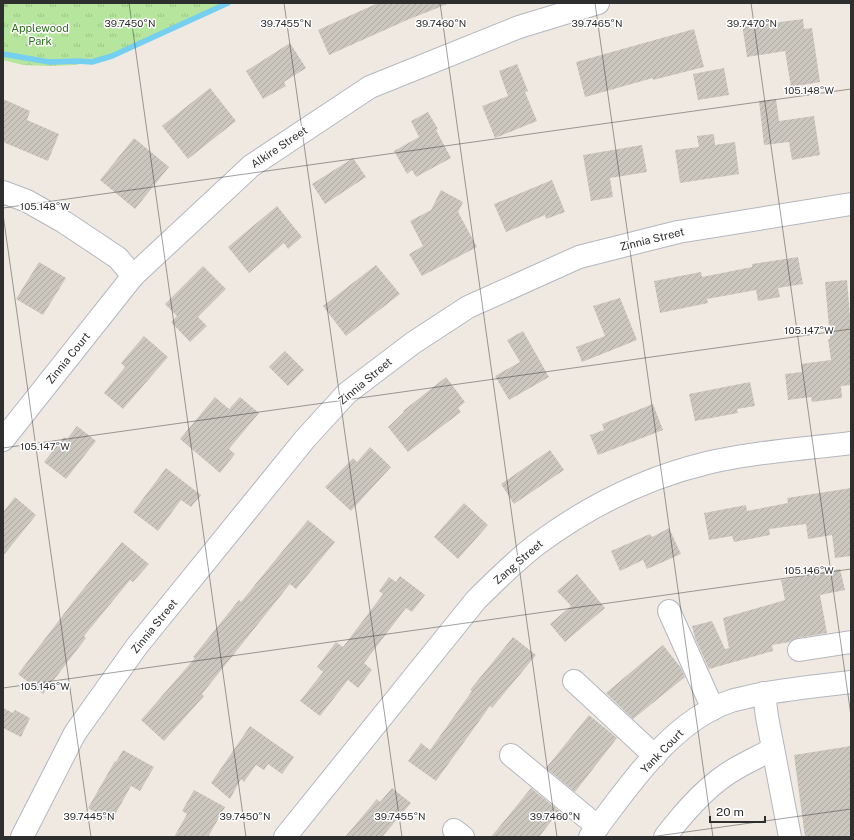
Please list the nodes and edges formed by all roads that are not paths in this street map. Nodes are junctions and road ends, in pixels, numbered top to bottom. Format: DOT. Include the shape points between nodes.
graph roads {
  1 [pos="598,3"];
  2 [pos="3,192"];
  3 [pos="851,204"];
  4 [pos="133,276"];
  5 [pos="3,440"];
  6 [pos="851,443"];
  7 [pos="669,611"];
  8 [pos="851,642"];
  9 [pos="799,650"];
  10 [pos="574,681"];
  11 [pos="851,682"];
  12 [pos="764,693"];
  13 [pos="713,709"];
  14 [pos="773,749"];
  15 [pos="511,755"];
  16 [pos="655,756"];
  17 [pos="594,832"];
  18 [pos="22,837"];
  19 [pos="285,837"];
  20 [pos="665,837"];
  21 [pos="790,837"];
  1 -- 4 [label="street, Alkire Street" via="519,27 370,87 251,166"];
  2 -- 4 [label="street" via="27,201 64,222 118,258"];
  3 -- 18 [label="street, Zinnia Street" via="678,232 579,257 468,307 413,342 347,393 305,438 137,646 75,732"];
  4 -- 5 [label="street, Zinnia Court"];
  6 -- 19 [label="street, Zang Street" via="707,463 673,474 600,504 536,545 476,600"];
  7 -- 13 [label="street"];
  8 -- 9 [label="street"];
  10 -- 16 [label="street"];
  11 -- 12 [label="street, Yank Court"];
  12 -- 13 [label="street, Yank Court" via="730,701"];
  12 -- 14 [label="street"];
  13 -- 16 [label="street, Yank Court" via="675,735"];
  14 -- 20 [label="street" via="734,769 716,782 677,821"];
  14 -- 21 [label="street"];
  15 -- 17 [label="street"];
  16 -- 17 [label="street, Yank Court"];
}
